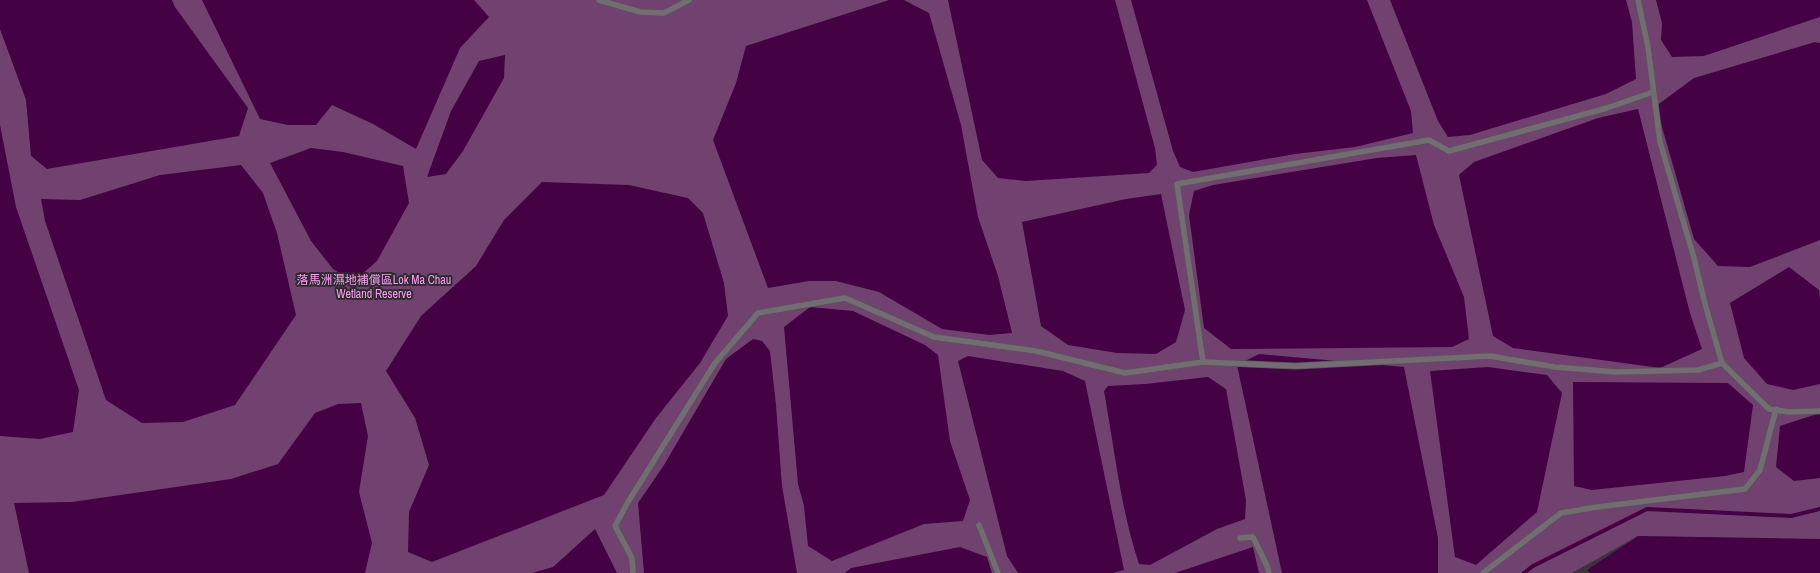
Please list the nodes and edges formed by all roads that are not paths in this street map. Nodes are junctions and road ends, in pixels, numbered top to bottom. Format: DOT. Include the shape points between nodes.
graph roads {
  1 [pos="598,0"];
  2 [pos="688,0"];
  3 [pos="1638,0"];
  4 [pos="1653,92"];
  5 [pos="1203,362"];
  6 [pos="1722,363"];
  7 [pos="1776,409"];
  8 [pos="1820,410"];
  9 [pos="979,525"];
  10 [pos="1240,538"];
  11 [pos="633,573"];
  12 [pos="998,573"];
  13 [pos="1269,573"];
  14 [pos="1484,573"];
  1 -- 2 [label="lane" via="640,12 664,13"];
  3 -- 4 [label="lane" via="1648,47"];
  4 -- 5 [label="lane" via="1607,108 1449,151 1429,140 1177,184"];
  4 -- 6 [label="lane" via="1660,142"];
  5 -- 6 [label="lane" via="1296,366 1490,356 1555,367 1616,372 1698,370"];
  5 -- 11 [label="lane" via="1125,373 1036,351 934,337 845,298 758,313 716,363 614,526 632,558"];
  6 -- 7 [label="lane" via="1769,409"];
  7 -- 8 [label="lane" via="1788,412"];
  7 -- 14 [label="lane" via="1760,470 1745,489 1561,513"];
  9 -- 12 [label="lane"];
  10 -- 13 [label="lane" via="1252,537"];
}
